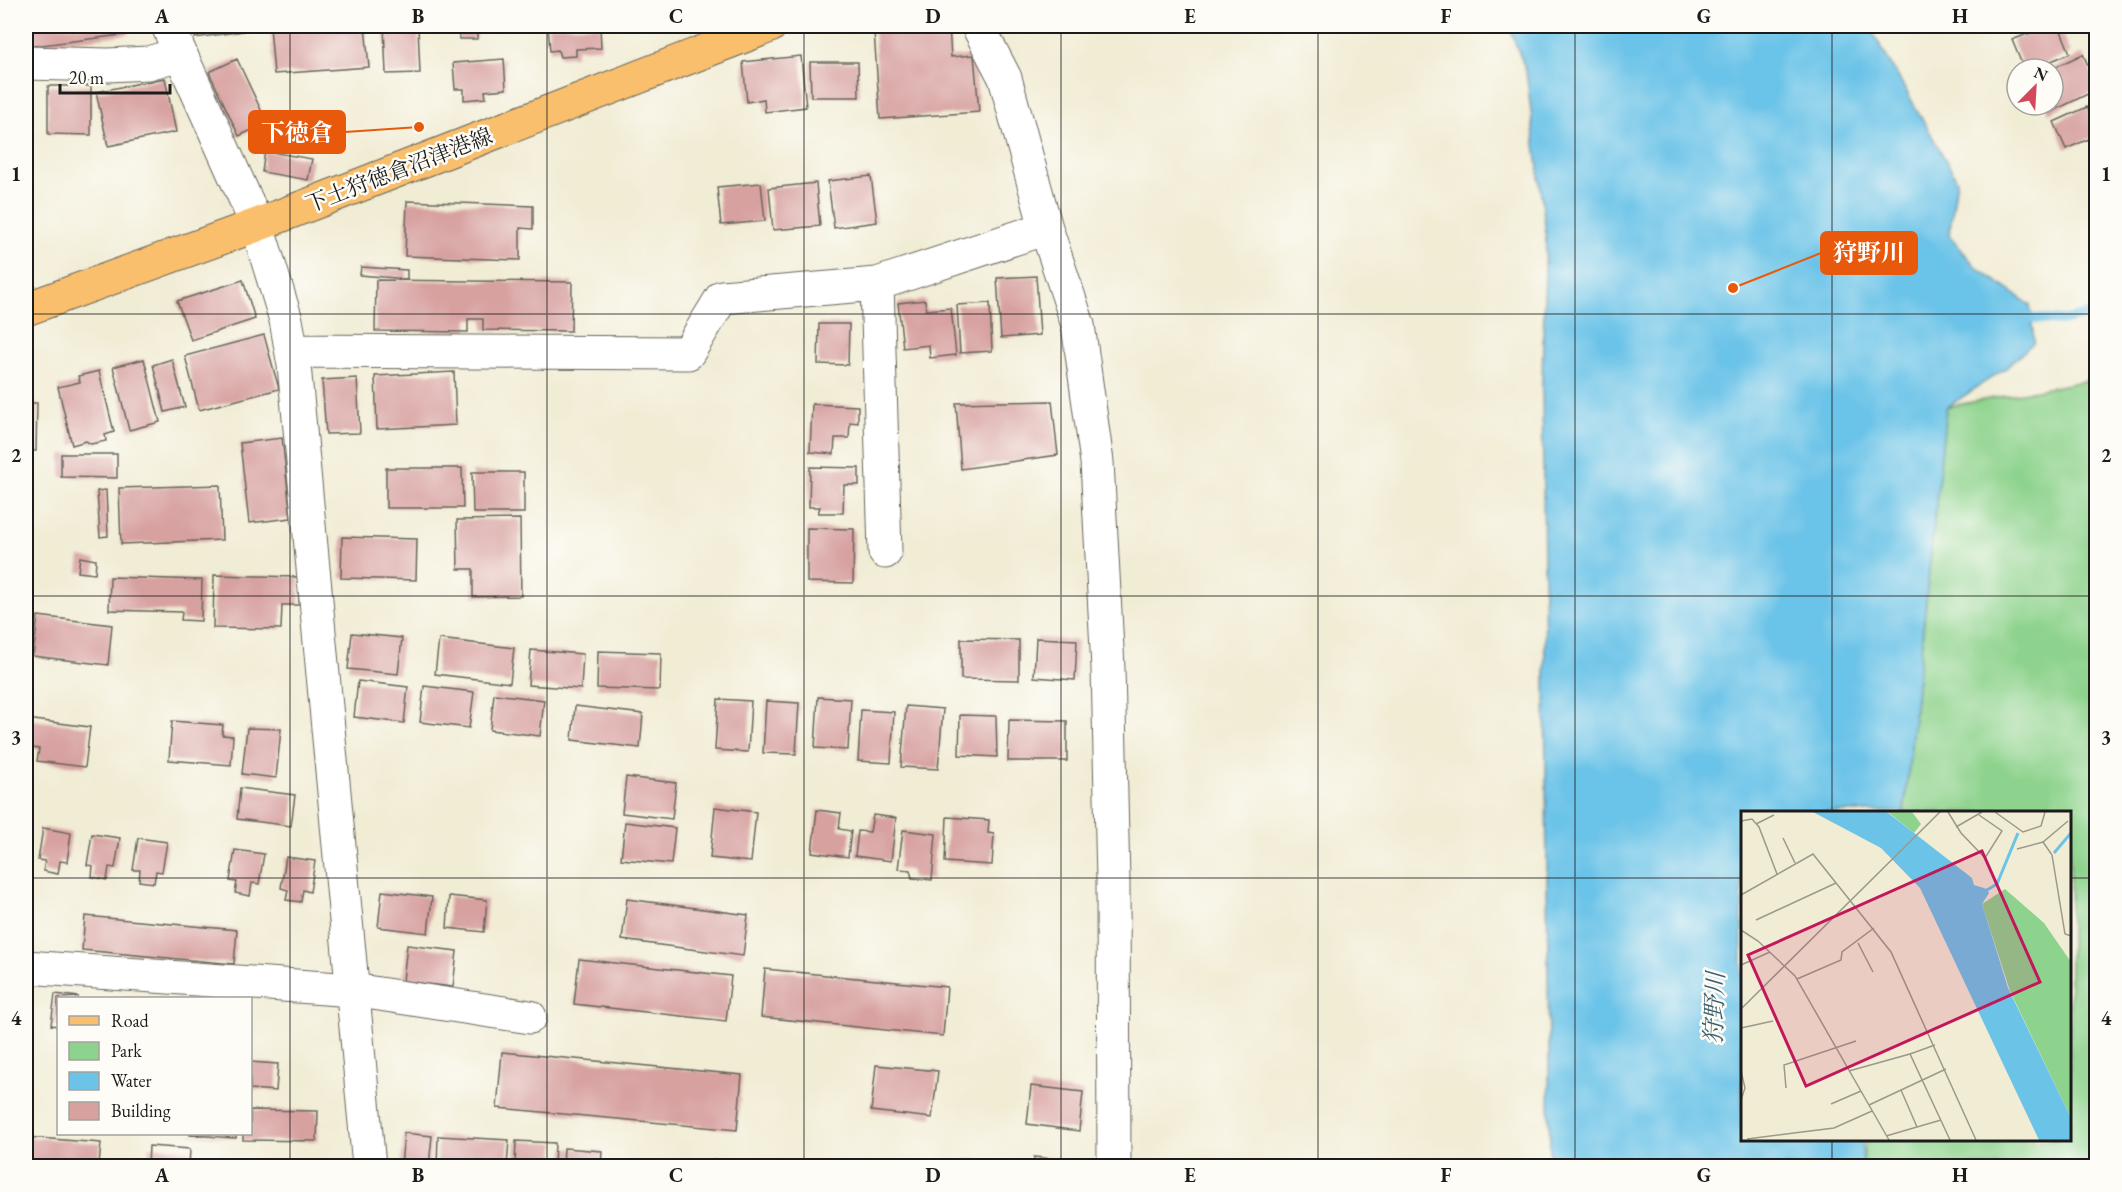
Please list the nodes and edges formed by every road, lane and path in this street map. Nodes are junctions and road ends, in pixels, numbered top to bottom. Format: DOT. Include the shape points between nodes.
graph roads {
  1 [pos="770,26"];
  2 [pos="978,26"];
  3 [pos="174,40"];
  4 [pos="26,63"];
  5 [pos="257,225"];
  6 [pos="1046,228"];
  7 [pos="877,284"];
  8 [pos="26,309"];
  9 [pos="292,351"];
  10 [pos="885,552"];
  11 [pos="26,967"];
  12 [pos="353,990"];
  13 [pos="530,1017"];
  14 [pos="369,1167"];
  15 [pos="1114,1167"];
  1 -- 5 [label="main road, 下土狩徳倉沼津港線"];
  2 -- 6 [label="street" via="1005,78"];
  3 -- 4 [label="street" via="148,63"];
  3 -- 5 [label="street"];
  5 -- 8 [label="main road, 下土狩徳倉沼津港線"];
  5 -- 9 [label="street"];
  6 -- 7 [label="street"];
  6 -- 15 [label="street" via="1078,324 1097,462 1113,881"];
  7 -- 9 [label="street" via="722,297 688,353"];
  7 -- 10 [label="street"];
  9 -- 12 [label="street"];
  11 -- 12 [label="street"];
  12 -- 13 [label="street"];
  12 -- 14 [label="street"];
}
